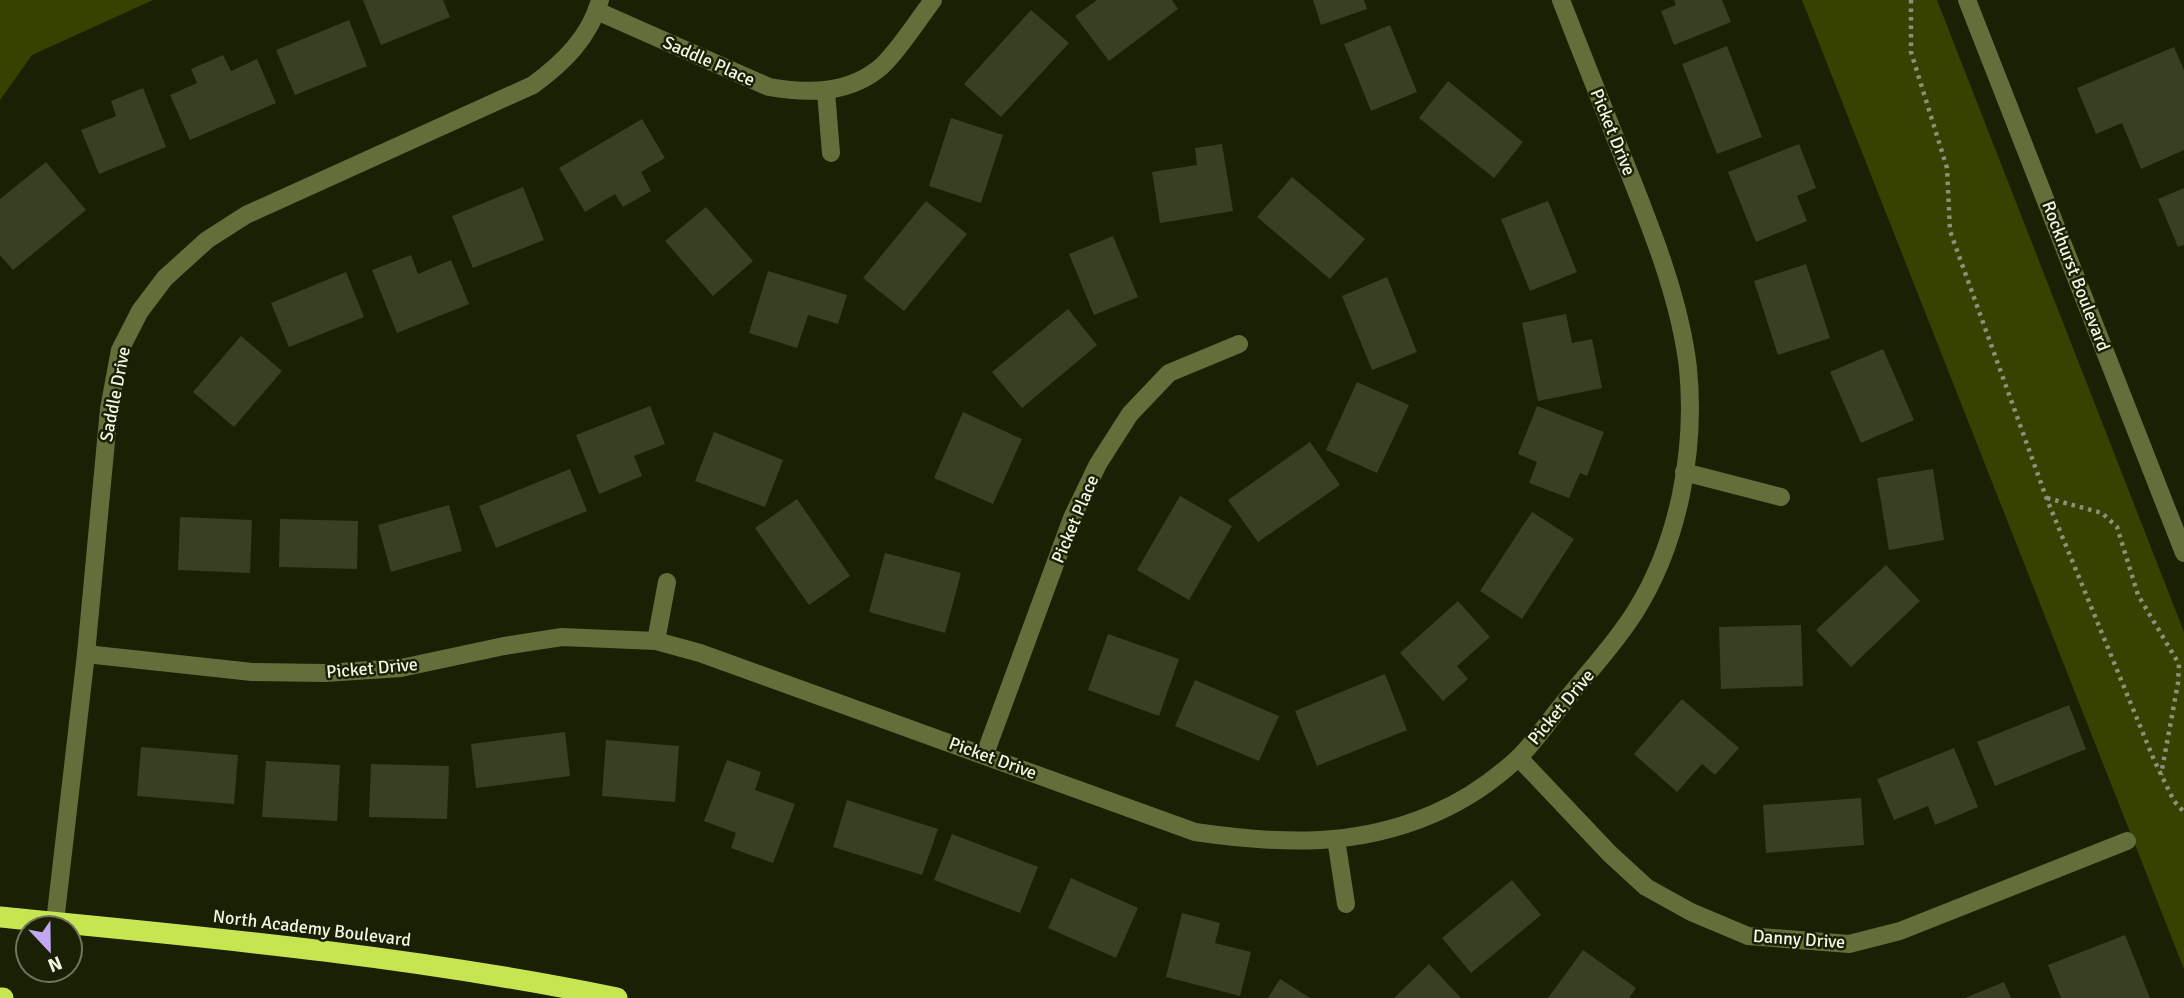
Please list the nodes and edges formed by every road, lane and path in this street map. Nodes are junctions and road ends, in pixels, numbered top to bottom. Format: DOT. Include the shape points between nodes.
graph roads {
  1 [pos="933,0"];
  2 [pos="1561,0"];
  3 [pos="1911,0"];
  4 [pos="1967,0"];
  5 [pos="598,6"];
  6 [pos="825,92"];
  7 [pos="831,153"];
  8 [pos="1239,344"];
  9 [pos="1684,472"];
  10 [pos="1781,497"];
  11 [pos="2046,497"];
  12 [pos="2184,553"];
  13 [pos="667,582"];
  14 [pos="656,641"];
  15 [pos="86,654"];
  16 [pos="2181,663"];
  17 [pos="985,754"];
  18 [pos="1519,758"];
  19 [pos="2161,775"];
  20 [pos="2184,812"];
  21 [pos="1336,839"];
  22 [pos="2127,841"];
  23 [pos="1346,904"];
  24 [pos="56,914"];
  25 [pos="84,925"];
  26 [pos="617,998"];
  1 -- 6 [label="street, Saddle Place" via="883,65 855,83"];
  2 -- 9 [label="street, Picket Drive" via="1666,274 1688,367"];
  3 -- 11 [label="path" via="1911,52 1947,168 1950,231"];
  4 -- 12 [label="street, Rockhurst Boulevard"];
  5 -- 6 [label="street, Saddle Place" via="769,87"];
  5 -- 15 [label="street, Saddle Drive" via="580,41 560,65 533,85 246,215 207,240 165,278 140,311 120,350 109,409"];
  6 -- 7 [label="street"];
  8 -- 17 [label="street, Picket Place" via="1169,373 1130,414 1098,464 1072,518"];
  9 -- 10 [label="street"];
  9 -- 18 [label="street, Picket Drive" via="1675,520 1658,569 1636,611"];
  11 -- 16 [label="path" via="2102,513 2117,527 2138,595"];
  11 -- 19 [label="path"];
  13 -- 14 [label="street"];
  14 -- 15 [label="street, Picket Drive" via="562,637 401,668 325,673 252,672"];
  14 -- 17 [label="street, Picket Drive"];
  15 -- 24 [label="street, Saddle Drive"];
  16 -- 19 [label="path"];
  17 -- 21 [label="street, Picket Drive" via="1195,832 1249,840"];
  18 -- 21 [label="street, Picket Drive" via="1478,790 1434,814 1381,832"];
  18 -- 22 [label="street, Danny Drive" via="1646,887 1748,936 1849,944 1887,934"];
  19 -- 20 [label="path"];
  21 -- 23 [label="street"];
  25 -- 26 [label="highway, North Academy Boulevard" via="362,956 526,979"];
}
